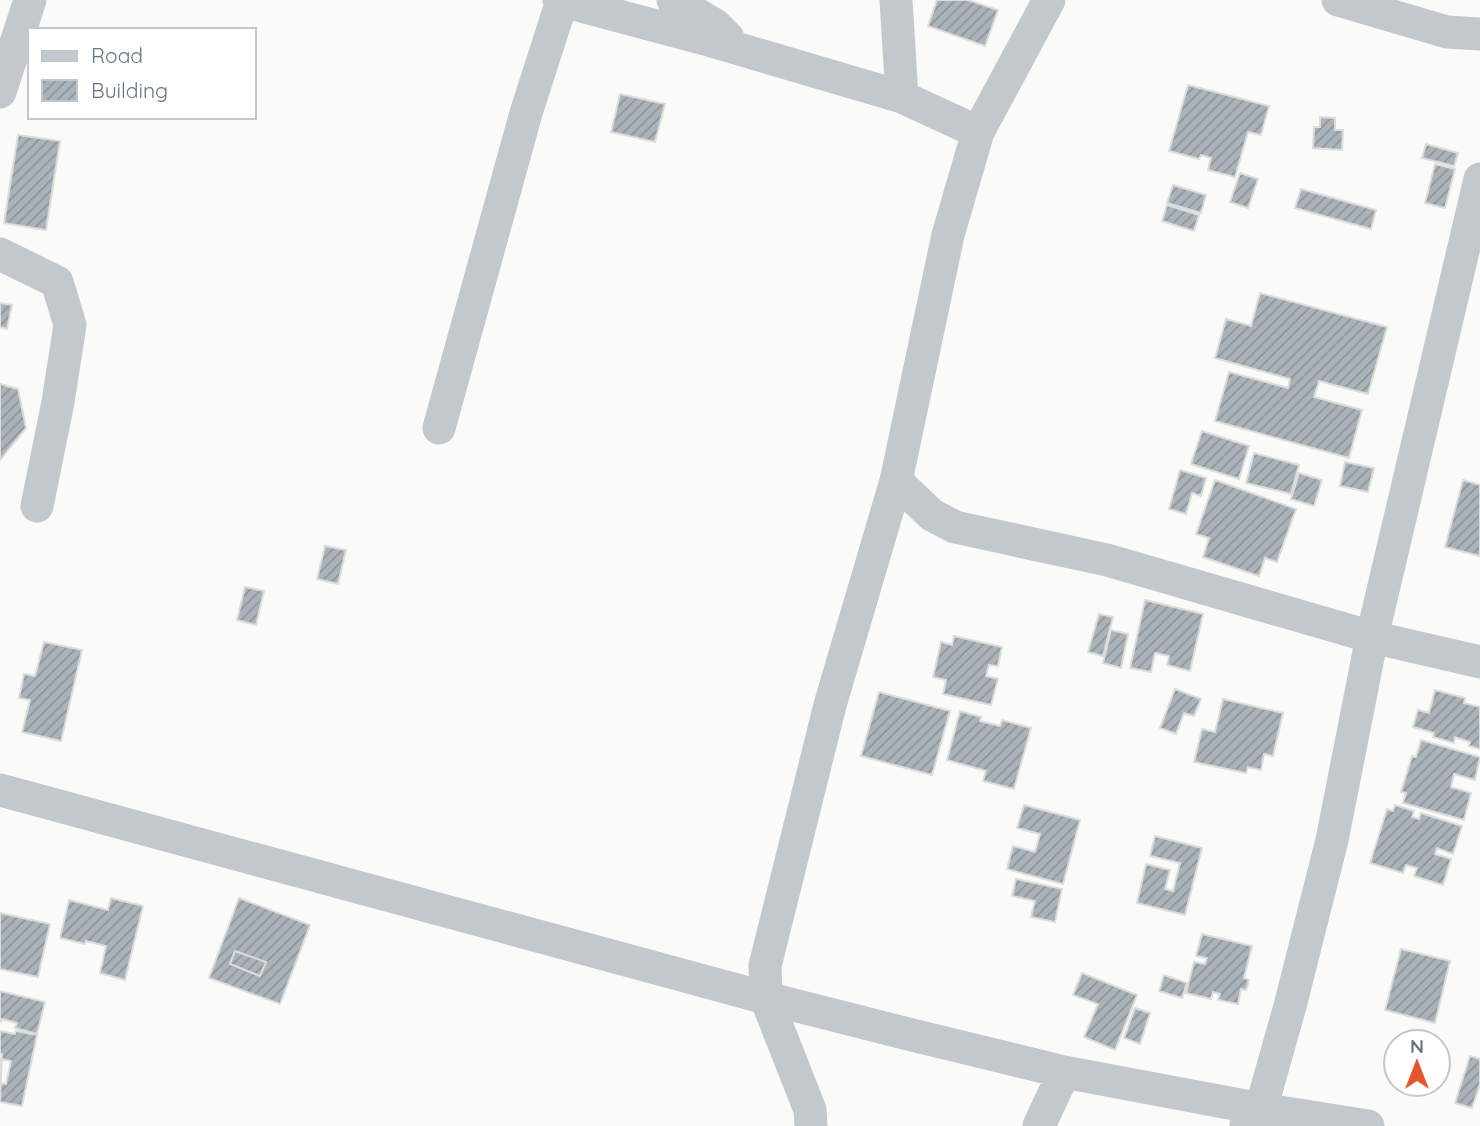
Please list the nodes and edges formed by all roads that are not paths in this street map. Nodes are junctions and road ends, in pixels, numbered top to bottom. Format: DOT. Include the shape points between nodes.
graph roads {
  1 [pos="30,0"];
  2 [pos="673,0"];
  3 [pos="895,0"];
  4 [pos="1049,0"];
  5 [pos="1338,0"];
  6 [pos="560,1"];
  7 [pos="1480,34"];
  8 [pos="741,51"];
  9 [pos="0,92"];
  10 [pos="902,97"];
  11 [pos="978,132"];
  12 [pos="1480,179"];
  13 [pos="0,254"];
  14 [pos="439,428"];
  15 [pos="896,481"];
  16 [pos="37,506"];
  17 [pos="1372,637"];
  18 [pos="1480,662"];
  19 [pos="0,790"];
  20 [pos="766,998"];
  21 [pos="1064,1072"];
  22 [pos="1253,1117"];
  23 [pos="811,1126"];
  24 [pos="1039,1126"];
  25 [pos="1368,1126"];
  1 -- 9 [label="street"];
  2 -- 8 [label="street" via="715,25"];
  3 -- 10 [label="street"];
  4 -- 11 [label="street"];
  5 -- 7 [label="street" via="1447,32"];
  6 -- 8 [label="street"];
  6 -- 14 [label="street"];
  8 -- 10 [label="street"];
  10 -- 11 [label="street"];
  11 -- 15 [label="street" via="948,235"];
  12 -- 17 [label="street"];
  13 -- 16 [label="street" via="57,282 70,325"];
  15 -- 17 [label="street" via="932,515 956,527 1107,560"];
  15 -- 20 [label="street" via="800,823 765,966"];
  17 -- 18 [label="street"];
  17 -- 22 [label="street" via="1332,840 1290,1006"];
  19 -- 20 [label="street"];
  20 -- 21 [label="street"];
  20 -- 23 [label="street" via="810,1110"];
  21 -- 22 [label="street"];
  21 -- 24 [label="street"];
  22 -- 25 [label="street"];
}
